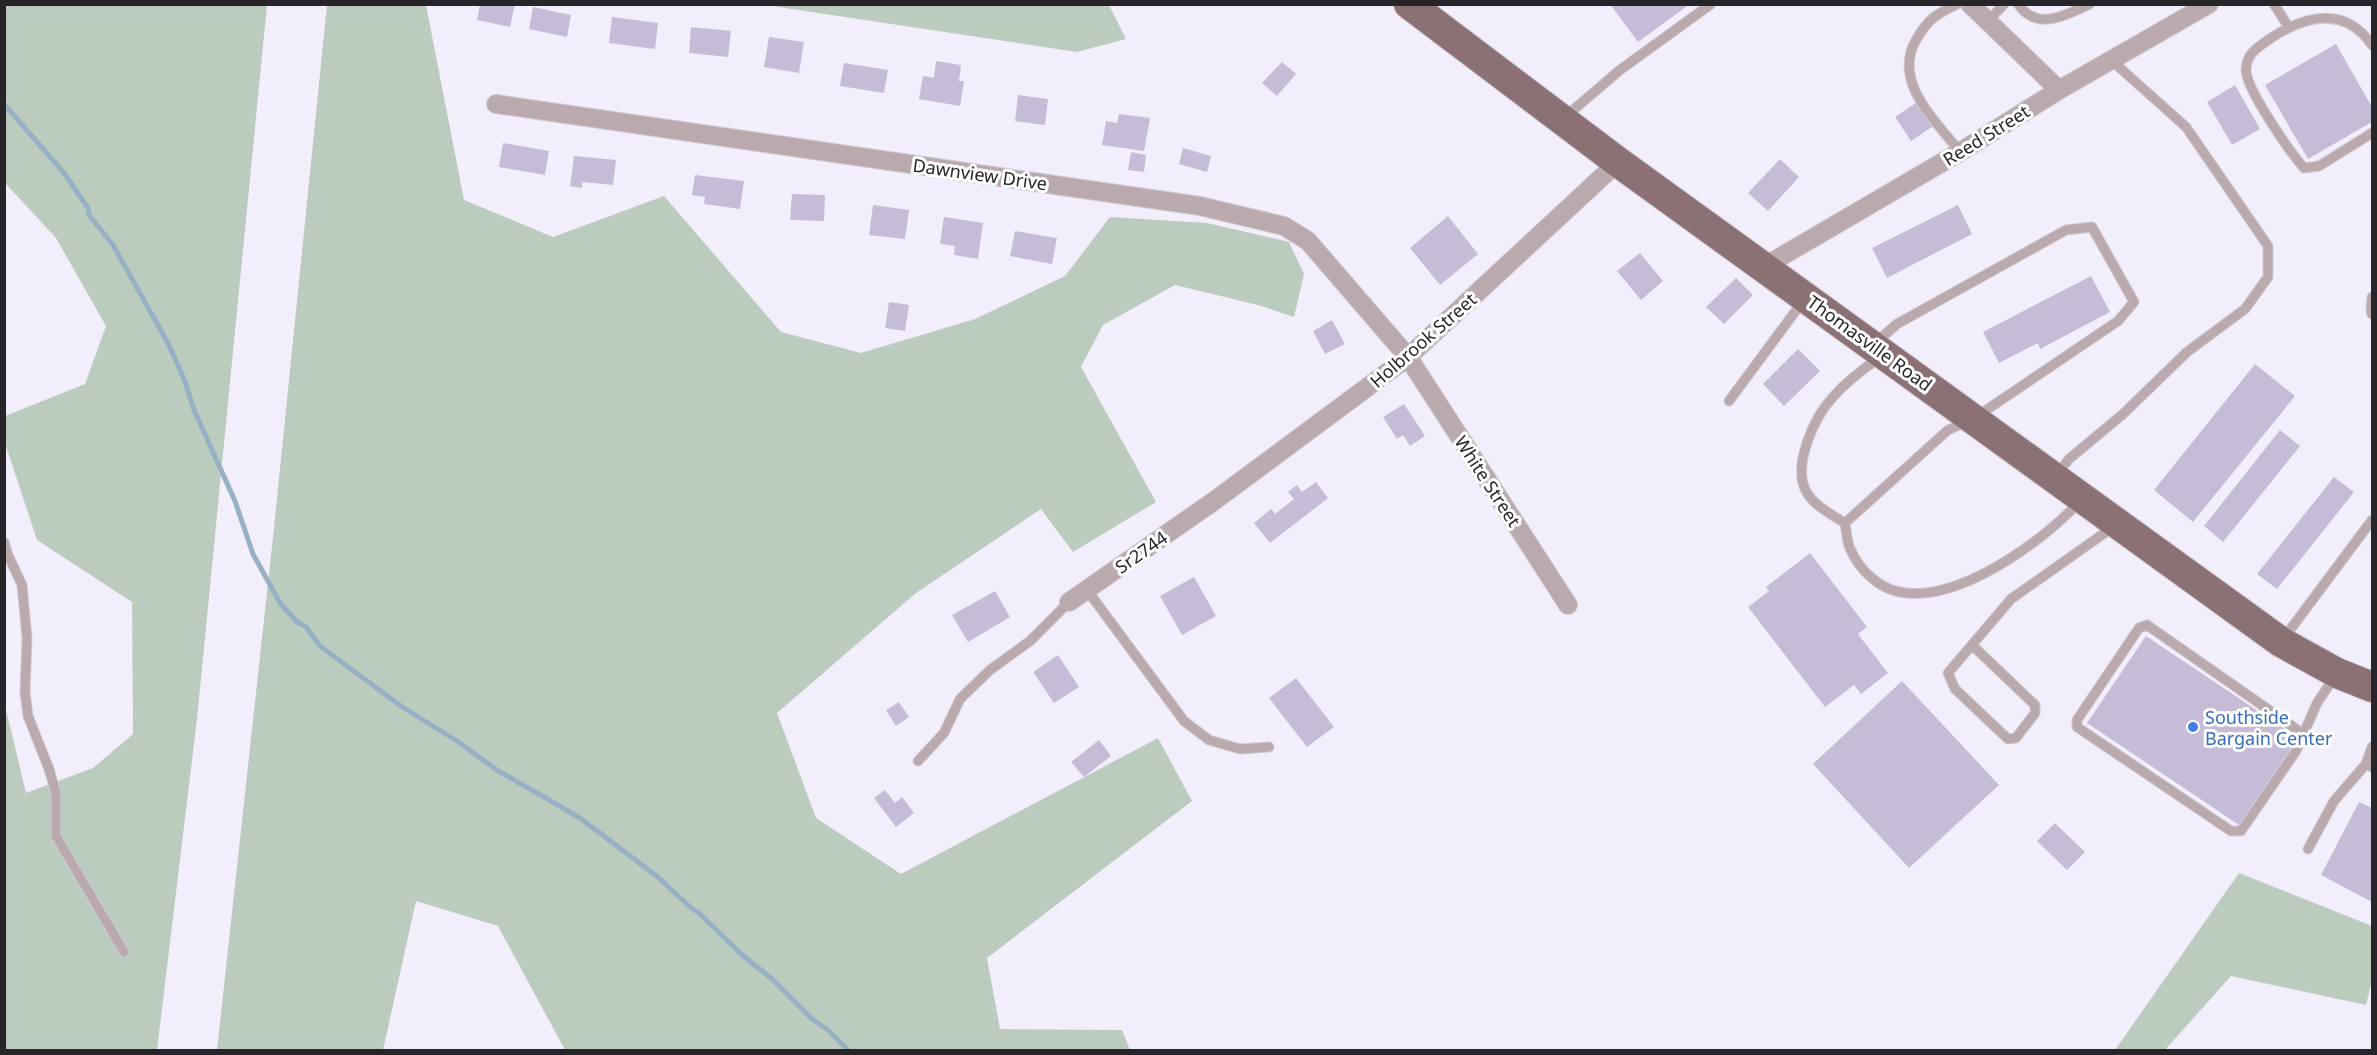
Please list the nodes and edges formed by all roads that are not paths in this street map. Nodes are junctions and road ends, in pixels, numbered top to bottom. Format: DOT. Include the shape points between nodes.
graph roads {
  1 [pos="1409,4"];
  2 [pos="1711,4"];
  3 [pos="1956,4"];
  4 [pos="1970,4"];
  5 [pos="2004,4"];
  6 [pos="2018,4"];
  7 [pos="2090,4"];
  8 [pos="2209,4"];
  9 [pos="2274,4"];
  10 [pos="1988,21"];
  11 [pos="2288,26"];
  12 [pos="2373,45"];
  13 [pos="2111,60"];
  14 [pos="2059,90"];
  15 [pos="496,104"];
  16 [pos="1562,120"];
  17 [pos="2373,133"];
  18 [pos="1960,152"];
  19 [pos="1617,162"];
  20 [pos="1764,266"];
  21 [pos="1807,297"];
  22 [pos="2373,297"];
  23 [pos="2373,314"];
  24 [pos="1878,349"];
  25 [pos="1408,357"];
  26 [pos="1729,401"];
  27 [pos="1973,418"];
  28 [pos="2054,477"];
  29 [pos="2083,498"];
  30 [pos="1214,501"];
  31 [pos="2373,520"];
  32 [pos="2117,523"];
  33 [pos="1845,524"];
  34 [pos="4,542"];
  35 [pos="1087,590"];
  36 [pos="1069,602"];
  37 [pos="1568,605"];
  38 [pos="2281,642"];
  39 [pos="1972,645"];
  40 [pos="2337,673"];
  41 [pos="2373,687"];
  42 [pos="2373,709"];
  43 [pos="2302,733"];
  44 [pos="1269,747"];
  45 [pos="2373,747"];
  46 [pos="918,761"];
  47 [pos="2369,766"];
  48 [pos="2308,849"];
  49 [pos="124,952"];
  1 -- 16 [label="main road, Thomasville Road"];
  2 -- 16 [label="lane" via="1620,70"];
  3 -- 18 [label="lane" via="1930,18 1924,26 1911,48 1908,71 1915,92"];
  4 -- 10 [label="street"];
  5 -- 10 [label="lane"];
  6 -- 7 [label="lane" via="2034,18 2047,20"];
  8 -- 13 [label="street, Reed Street"];
  9 -- 11 [label="lane"];
  10 -- 14 [label="street"];
  11 -- 12 [label="lane" via="2317,17 2341,20"];
  11 -- 17 [label="lane" via="2251,52 2246,69 2249,85 2293,155 2304,168 2319,166"];
  13 -- 14 [label="street, Reed Street"];
  13 -- 28 [label="lane" via="2186,127 2268,246 2268,277 2245,309 2187,352"];
  14 -- 18 [label="street, Reed Street"];
  15 -- 25 [label="street, Dawnview Drive" via="1200,206 1284,226 1308,241"];
  16 -- 19 [label="main road, Thomasville Road"];
  18 -- 20 [label="street, Reed Street"];
  19 -- 20 [label="main road, Thomasville Road"];
  19 -- 25 [label="street, Holbrook Street"];
  20 -- 21 [label="main road, Thomasville Road"];
  21 -- 24 [label="main road, Thomasville Road"];
  21 -- 26 [label="lane"];
  22 -- 23 [label="lane"];
  24 -- 27 [label="main road, Thomasville Road"];
  24 -- 27 [label="lane" via="1898,324 2067,230 2092,227 2134,302 2118,321"];
  24 -- 33 [label="lane" via="1865,368 1832,398 1811,432 1801,466 1805,491"];
  25 -- 30 [label="street, Holbrook Street"];
  25 -- 37 [label="street, White Street"];
  27 -- 28 [label="main road, Thomasville Road"];
  27 -- 33 [label="lane" via="1948,430"];
  28 -- 29 [label="main road, Thomasville Road"];
  29 -- 32 [label="main road, Thomasville Road"];
  29 -- 33 [label="lane" via="2061,522 1997,567 1941,591 1916,595 1885,590 1863,570 1850,547"];
  30 -- 35 [label="street, Sr2744"];
  31 -- 38 [label="lane"];
  32 -- 38 [label="main road, Thomasville Road"];
  32 -- 39 [label="lane" via="2011,599"];
  34 -- 49 [label="lane" via="22,585 28,716 56,793 56,836"];
  35 -- 36 [label="street, Sr2744"];
  35 -- 44 [label="lane" via="1184,721 1209,740 1240,749"];
  36 -- 46 [label="lane" via="1030,641 990,670 960,699 944,733"];
  38 -- 40 [label="main road, Thomasville Road"];
  39 -- 39 [label="lane" via="1948,673 1954,689 2008,739 2016,738 2036,712 2035,705"];
  40 -- 41 [label="main road, Thomasville Road"];
  40 -- 42 [label="main road, Thomasville Road"];
  40 -- 43 [label="lane"];
  43 -- 43 [label="lane" via="2148,625 2139,628 2077,720 2078,727 2231,831 2241,831 2296,751"];
  45 -- 47 [label="lane"];
  47 -- 48 [label="lane" via="2334,801"];
}
